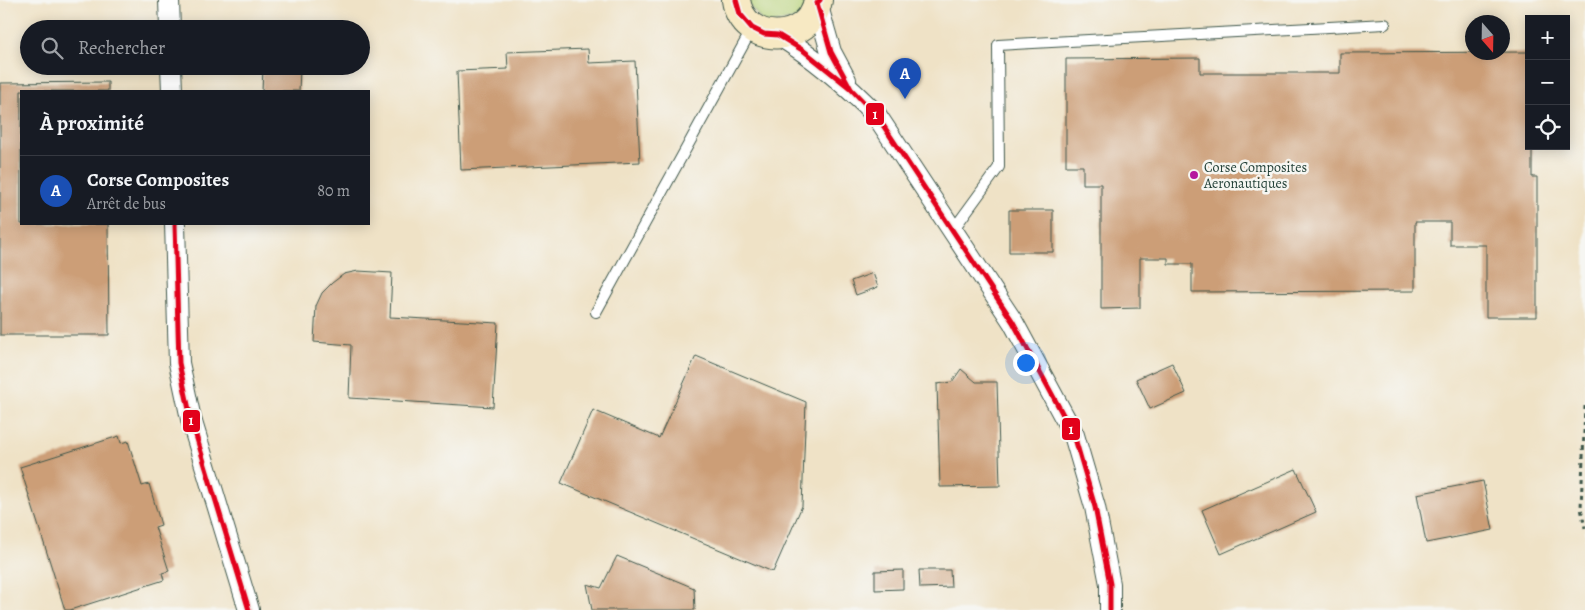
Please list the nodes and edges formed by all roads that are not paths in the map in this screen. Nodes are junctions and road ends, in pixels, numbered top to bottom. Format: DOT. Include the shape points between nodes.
graph roads {
  1 [pos="169,0"];
  2 [pos="818,1"];
  3 [pos="739,8"];
  4 [pos="170,20"];
  5 [pos="1385,24"];
  6 [pos="778,35"];
  7 [pos="171,75"];
  8 [pos="850,88"];
  9 [pos="172,90"];
  10 [pos="175,225"];
  11 [pos="953,230"];
  12 [pos="596,312"];
  13 [pos="249,610"];
  14 [pos="1110,610"];
  1 -- 4 [label="street"];
  2 -- 6 [label="main road" via="806,23 791,33"];
  2 -- 8 [label="street" via="831,52"];
  3 -- 6 [label="main road" via="764,34"];
  3 -- 12 [label="lane"];
  5 -- 11 [label="lane" via="998,45 999,167"];
  6 -- 8 [label="street" via="804,51"];
  7 -- 9 [label="street"];
  8 -- 11 [label="street" via="877,116"];
  10 -- 13 [label="street" via="179,363 191,419"];
  11 -- 14 [label="street" via="1013,322 1074,435 1095,507 1110,584"];
}
